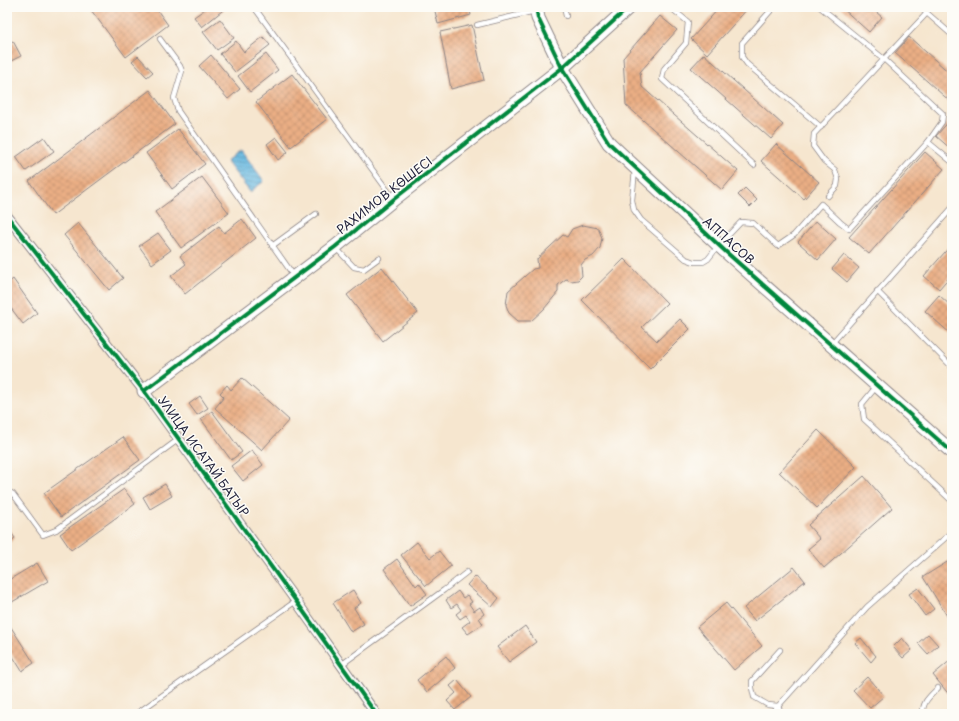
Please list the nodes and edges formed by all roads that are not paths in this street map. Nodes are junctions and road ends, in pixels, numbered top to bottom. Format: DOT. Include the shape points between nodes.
graph roads {
  1 [pos="254,7"];
  2 [pos="564,7"];
  3 [pos="629,7"];
  4 [pos="670,7"];
  5 [pos="774,7"];
  6 [pos="820,7"];
  7 [pos="920,7"];
  8 [pos="537,9"];
  9 [pos="927,13"];
  10 [pos="566,16"];
  11 [pos="477,25"];
  12 [pos="952,35"];
  13 [pos="160,39"];
  14 [pos="884,60"];
  15 [pos="562,68"];
  16 [pos="821,127"];
  17 [pos="928,142"];
  18 [pos="952,162"];
  19 [pos="754,165"];
  20 [pos="635,168"];
  21 [pos="828,196"];
  22 [pos="394,199"];
  23 [pos="952,208"];
  24 [pos="316,214"];
  25 [pos="7,216"];
  26 [pos="719,245"];
  27 [pos="272,246"];
  28 [pos="335,247"];
  29 [pos="379,258"];
  30 [pos="294,278"];
  31 [pos="877,292"];
  32 [pos="830,344"];
  33 [pos="952,367"];
  34 [pos="878,386"];
  35 [pos="144,391"];
  36 [pos="179,439"];
  37 [pos="952,452"];
  38 [pos="7,491"];
  39 [pos="952,501"];
  40 [pos="952,532"];
  41 [pos="467,572"];
  42 [pos="296,601"];
  43 [pos="780,650"];
  44 [pos="341,665"];
  45 [pos="938,688"];
  46 [pos="778,706"];
  47 [pos="136,714"];
  48 [pos="376,714"];
  49 [pos="771,714"];
  50 [pos="782,714"];
  51 [pos="924,714"];
  1 -- 22 [label="lane"];
  2 -- 10 [label="lane"];
  3 -- 15 [label="street, РАХИМОВ КӨШЕСІ"];
  4 -- 19 [label="lane" via="688,22 686,43 664,69 662,80"];
  5 -- 16 [label="lane" via="742,43 742,57"];
  6 -- 14 [label="lane"];
  7 -- 9 [label="lane"];
  8 -- 11 [label="lane"];
  8 -- 15 [label="street, АППАСОВ" via="538,18"];
  9 -- 12 [label="lane"];
  9 -- 14 [label="lane"];
  13 -- 27 [label="lane" via="182,71 174,98 178,111"];
  14 -- 16 [label="lane"];
  14 -- 17 [label="lane" via="943,114 942,122"];
  15 -- 20 [label="street, АППАСОВ" via="609,143"];
  15 -- 22 [label="street, РАХИМОВ КӨШЕСІ"];
  16 -- 21 [label="lane" via="814,134 813,146 824,161 835,170 838,178 837,186"];
  17 -- 18 [label="lane"];
  17 -- 26 [label="lane" via="850,229 822,204 794,235 778,246 753,223 741,222"];
  20 -- 26 [label="street, АППАСОВ"];
  20 -- 26 [label="lane" via="632,200 634,210 641,220 686,259 694,262 708,259"];
  22 -- 28 [label="street, РАХИМОВ КӨШЕСІ"];
  23 -- 31 [label="lane"];
  24 -- 27 [label="lane"];
  25 -- 35 [label="street, УЛИЦА ИСАТАЙ БАТЫР"];
  26 -- 32 [label="street, АППАСОВ"];
  27 -- 30 [label="lane"];
  28 -- 29 [label="lane" via="354,266 364,269"];
  28 -- 30 [label="street, РАХИМОВ КӨШЕСІ"];
  30 -- 35 [label="street, РАХИМОВ КӨШЕСІ"];
  31 -- 32 [label="lane"];
  31 -- 33 [label="lane"];
  32 -- 34 [label="street, АППАСОВ"];
  34 -- 37 [label="street, АППАСОВ"];
  34 -- 39 [label="lane" via="862,404 864,419"];
  35 -- 36 [label="street, УЛИЦА ИСАТАЙ БАТЫР"];
  36 -- 38 [label="lane" via="56,530 43,535 13,494"];
  36 -- 42 [label="street, УЛИЦА ИСАТАЙ БАТЫР"];
  40 -- 46 [label="lane" via="868,607"];
  41 -- 44 [label="lane"];
  42 -- 44 [label="street, УЛИЦА ИСАТАЙ БАТЫР"];
  42 -- 47 [label="lane"];
  43 -- 46 [label="lane" via="752,681 754,697"];
  44 -- 48 [label="street, УЛИЦА ИСАТАЙ БАТЫР"];
  45 -- 51 [label="lane" via="926,699"];
  46 -- 49 [label="lane"];
  46 -- 50 [label="lane"];
}
